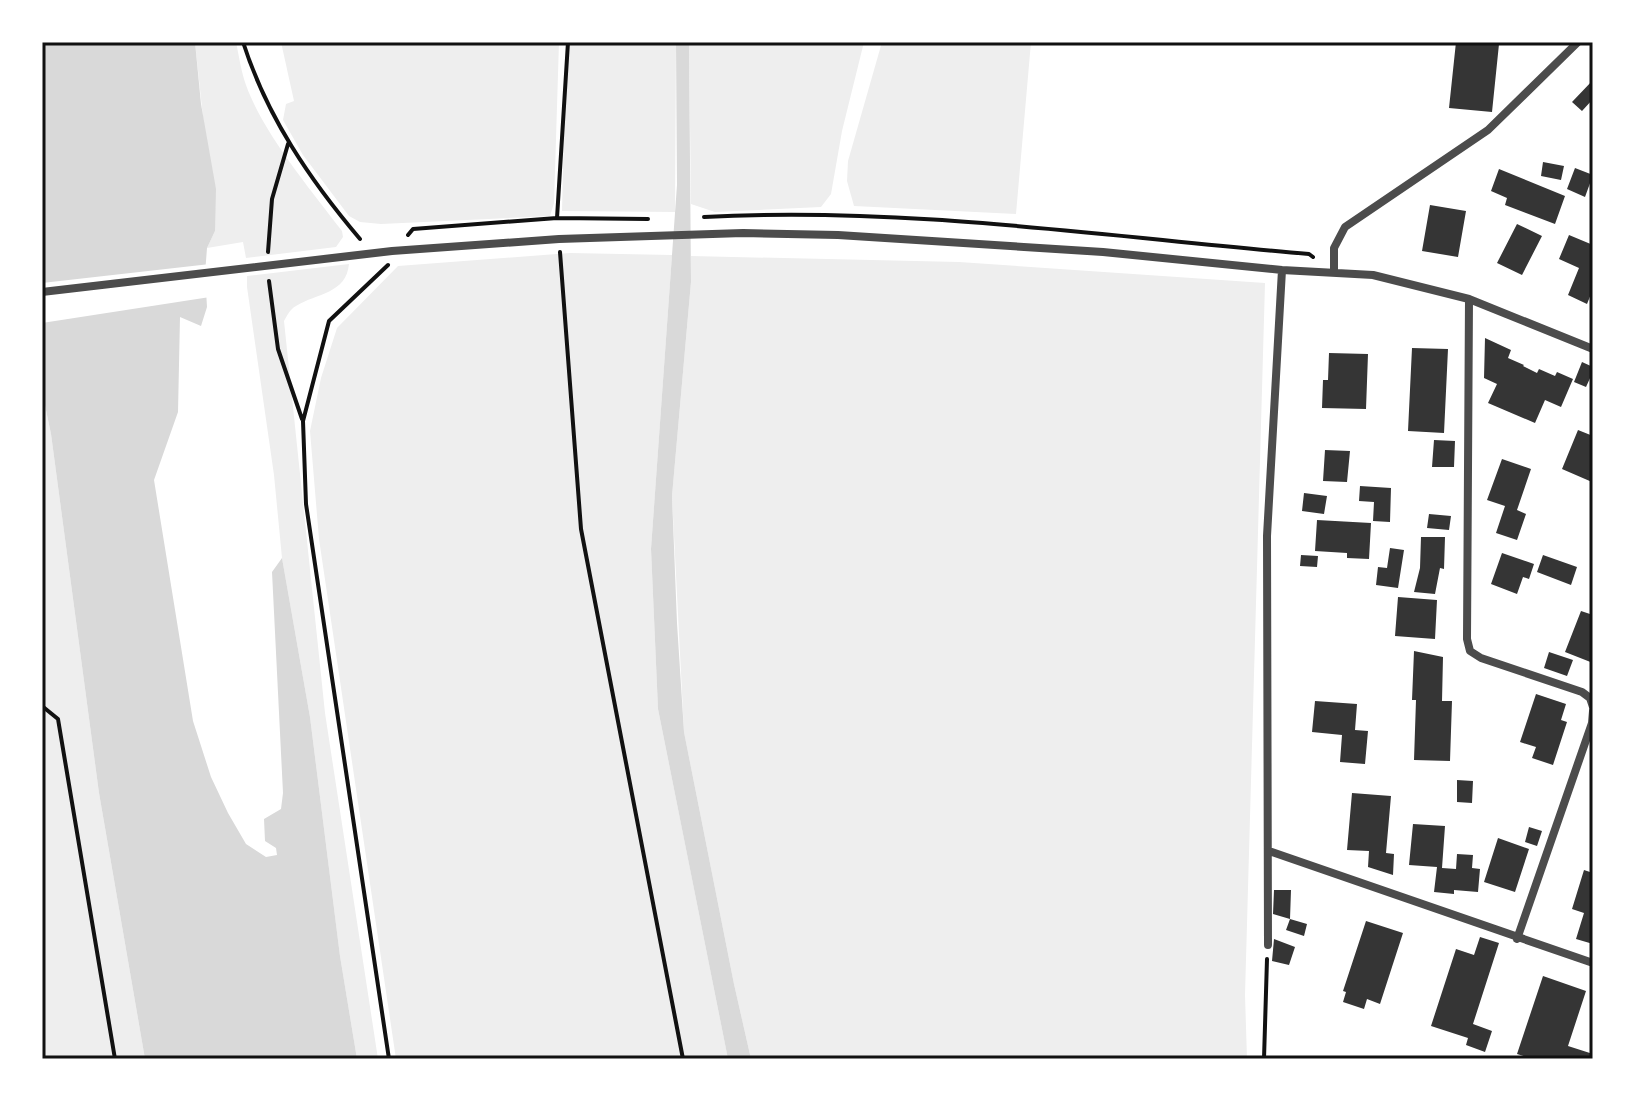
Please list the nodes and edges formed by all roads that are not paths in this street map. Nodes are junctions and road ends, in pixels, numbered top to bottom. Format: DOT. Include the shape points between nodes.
graph roads {
  1 [pos="1578,42"];
  2 [pos="1282,270"];
  3 [pos="1334,271"];
  4 [pos="42,292"];
  5 [pos="1469,299"];
  6 [pos="1593,349"];
  7 [pos="1593,709"];
  8 [pos="1269,851"];
  9 [pos="1517,939"];
  10 [pos="1268,945"];
  11 [pos="1593,963"];
  1 -- 3 [label="street" via="1488,130 1345,227 1334,248"];
  2 -- 3 [label="street"];
  2 -- 4 [label="street" via="964,242 743,233 392,251"];
  2 -- 8 [label="street" via="1267,536"];
  3 -- 5 [label="street" via="1394,279"];
  5 -- 6 [label="street"];
  5 -- 7 [label="street" via="1470,651 1582,692"];
  7 -- 9 [label="street"];
  8 -- 9 [label="street"];
  8 -- 10 [label="street"];
  9 -- 11 [label="street"];
}
